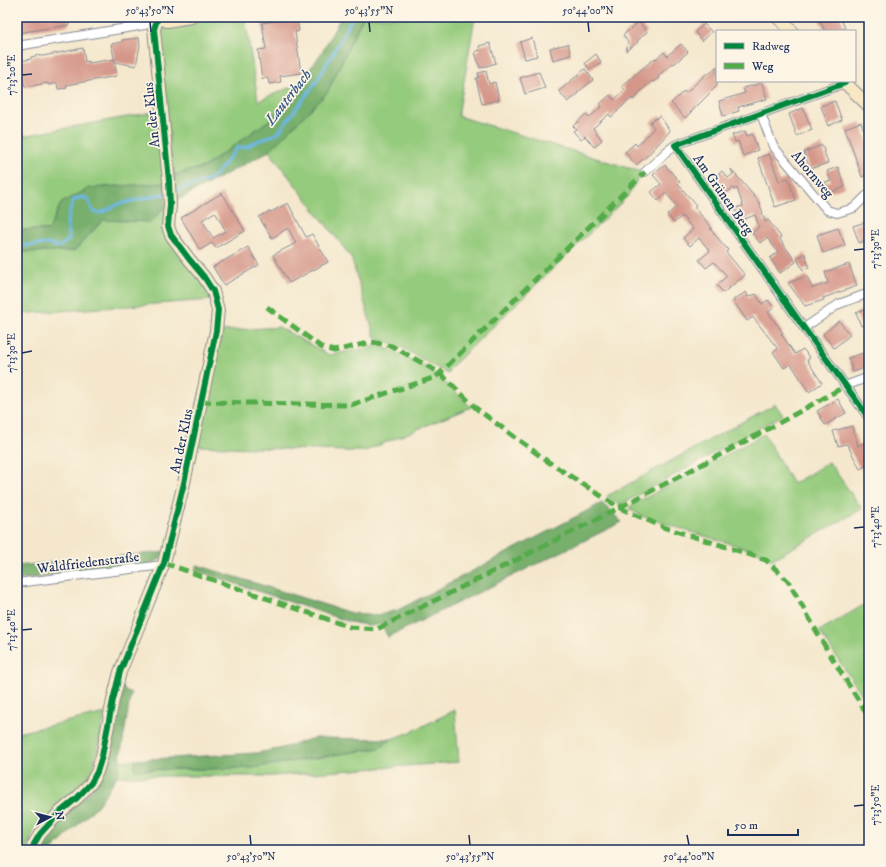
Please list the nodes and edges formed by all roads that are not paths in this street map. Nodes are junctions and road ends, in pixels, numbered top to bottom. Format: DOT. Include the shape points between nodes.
graph roads {
  1 [pos="158,17"];
  2 [pos="191,17"];
  3 [pos="777,17"];
  4 [pos="791,30"];
  5 [pos="17,46"];
  6 [pos="844,82"];
  7 [pos="869,106"];
  8 [pos="760,114"];
  9 [pos="675,145"];
  10 [pos="645,172"];
  11 [pos="866,196"];
  12 [pos="869,293"];
  13 [pos="804,328"];
  14 [pos="869,377"];
  15 [pos="845,386"];
  16 [pos="869,418"];
  17 [pos="163,566"];
  18 [pos="17,583"];
  19 [pos="32,850"];
  1 -- 2 [label="street" via="167,21"];
  1 -- 5 [label="street" via="145,25"];
  1 -- 17 [label="street, An der Klus" via="154,29 169,181 168,226 171,235 213,291 218,310 216,331 184,483"];
  3 -- 4 [label="street"];
  6 -- 7 [label="street"];
  6 -- 8 [label="street, Am Grünen Berg"];
  8 -- 9 [label="street, Am Grünen Berg"];
  8 -- 11 [label="street, Ahornweg" via="773,146 827,210 837,213 854,208"];
  9 -- 10 [label="street, Am Grünen Berg"];
  9 -- 13 [label="street, Am Grünen Berg"];
  12 -- 13 [label="street" via="839,304"];
  13 -- 15 [label="street, Am Grünen Berg"];
  14 -- 15 [label="street"];
  15 -- 16 [label="street, Am Grünen Berg"];
  17 -- 18 [label="street, Waldfriedenstraße"];
  17 -- 19 [label="street, An der Klus" via="120,672 97,772 78,798 59,813 40,834"];
}
